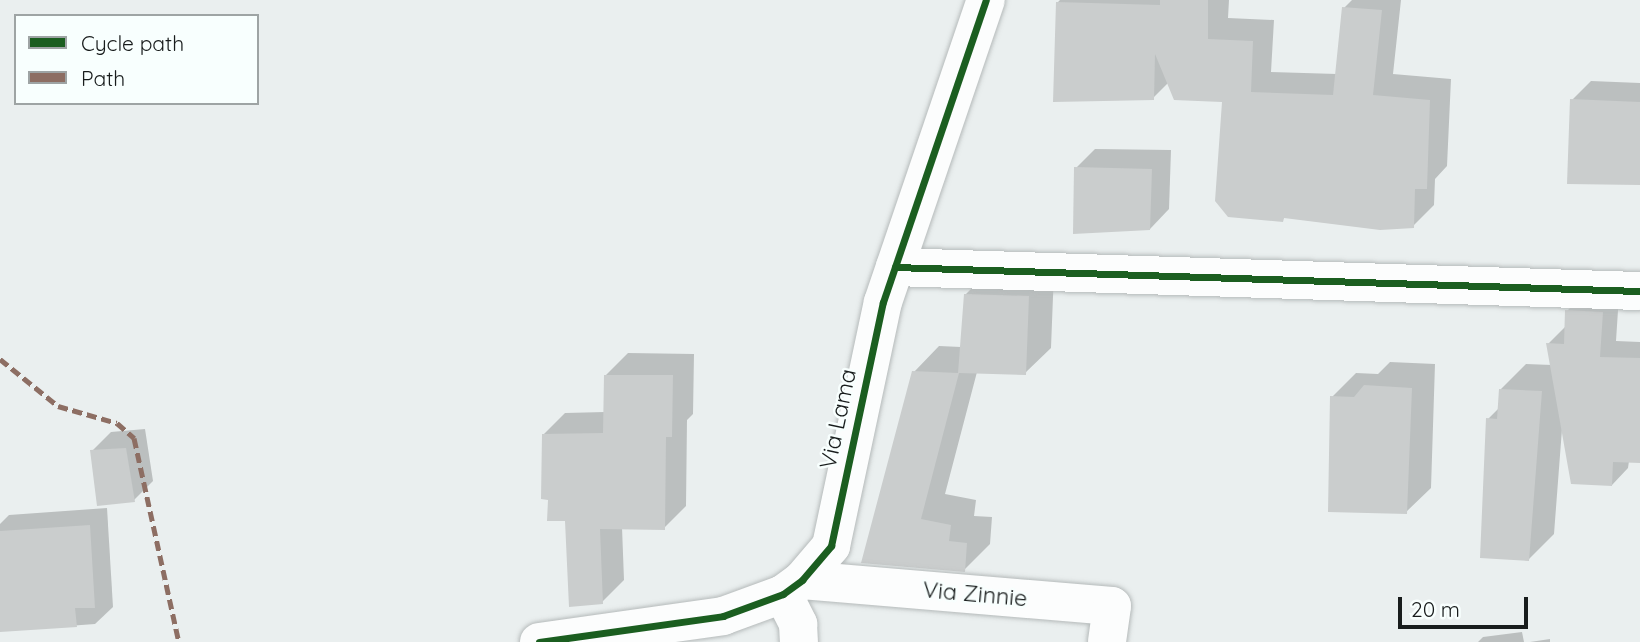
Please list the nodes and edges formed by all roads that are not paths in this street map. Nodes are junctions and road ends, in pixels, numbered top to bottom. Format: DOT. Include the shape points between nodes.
graph roads {
  1 [pos="986,0"];
  2 [pos="895,267"];
  3 [pos="1640,292"];
  4 [pos="793,587"];
  5 [pos="580,640"];
  6 [pos="539,642"];
  7 [pos="799,642"];
  8 [pos="1107,642"];
  1 -- 2 [label="street, Via Lama"];
  2 -- 3 [label="street"];
  2 -- 4 [label="street, Via Lama" via="831,546"];
  4 -- 5 [label="street, Via Lama" via="723,616"];
  4 -- 7 [label="street"];
  4 -- 8 [label="street, Via Zinnie" via="1112,606"];
  5 -- 6 [label="street, Via Lama"];
}
